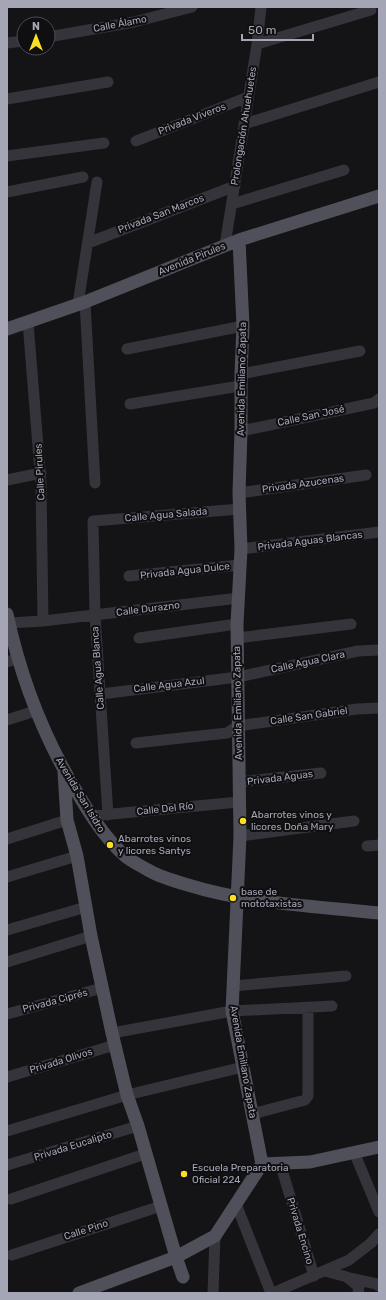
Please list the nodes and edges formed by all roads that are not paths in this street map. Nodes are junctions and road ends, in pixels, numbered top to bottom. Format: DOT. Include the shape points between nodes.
graph roads {
  1 [pos="192,7"];
  2 [pos="261,7"];
  3 [pos="371,10"];
  4 [pos="56,36"];
  5 [pos="257,44"];
  6 [pos="108,82"];
  7 [pos="379,82"];
  8 [pos="248,97"];
  9 [pos="7,99"];
  10 [pos="244,124"];
  11 [pos="136,141"];
  12 [pos="104,142"];
  13 [pos="7,156"];
  14 [pos="344,170"];
  15 [pos="83,177"];
  16 [pos="97,182"];
  17 [pos="234,186"];
  18 [pos="7,192"];
  19 [pos="379,196"];
  20 [pos="232,204"];
  21 [pos="239,240"];
  22 [pos="88,243"];
  23 [pos="225,245"];
  24 [pos="82,303"];
  25 [pos="28,322"];
  26 [pos="243,326"];
  27 [pos="7,329"];
  28 [pos="127,349"];
  29 [pos="360,351"];
  30 [pos="241,380"];
  31 [pos="379,399"];
  32 [pos="130,404"];
  33 [pos="242,431"];
  34 [pos="40,473"];
  35 [pos="366,476"];
  36 [pos="7,480"];
  37 [pos="96,483"];
  38 [pos="239,494"];
  39 [pos="240,509"];
  40 [pos="93,520"];
  41 [pos="379,532"];
  42 [pos="241,549"];
  43 [pos="240,565"];
  44 [pos="129,576"];
  45 [pos="238,598"];
  46 [pos="95,615"];
  47 [pos="8,619"];
  48 [pos="43,622"];
  49 [pos="237,624"];
  50 [pos="351,624"];
  51 [pos="139,638"];
  52 [pos="237,638"];
  53 [pos="379,650"];
  54 [pos="13,660"];
  55 [pos="238,677"];
  56 [pos="101,694"];
  57 [pos="379,708"];
  58 [pos="35,711"];
  59 [pos="7,720"];
  60 [pos="238,726"];
  61 [pos="136,743"];
  62 [pos="64,771"];
  63 [pos="321,773"];
  64 [pos="239,782"];
  65 [pos="239,802"];
  66 [pos="108,815"];
  67 [pos="91,816"];
  68 [pos="66,820"];
  69 [pos="354,821"];
  70 [pos="240,836"];
  71 [pos="7,839"];
  72 [pos="379,845"];
  73 [pos="367,846"];
  74 [pos="77,856"];
  75 [pos="7,877"];
  76 [pos="237,898"];
  77 [pos="86,906"];
  78 [pos="379,913"];
  79 [pos="7,930"];
  80 [pos="91,936"];
  81 [pos="7,962"];
  82 [pos="346,976"];
  83 [pos="233,986"];
  84 [pos="102,988"];
  85 [pos="332,1006"];
  86 [pos="308,1008"];
  87 [pos="232,1011"];
  88 [pos="7,1014"];
  89 [pos="114,1039"];
  90 [pos="243,1067"];
  91 [pos="7,1077"];
  92 [pos="127,1095"];
  93 [pos="252,1114"];
  94 [pos="138,1126"];
  95 [pos="7,1130"];
  96 [pos="379,1147"];
  97 [pos="354,1152"];
  98 [pos="145,1154"];
  99 [pos="280,1163"];
  100 [pos="262,1164"];
  101 [pos="7,1165"];
  102 [pos="11,1199"];
  103 [pos="236,1204"];
  104 [pos="161,1206"];
  105 [pos="379,1212"];
  106 [pos="379,1234"];
  107 [pos="215,1236"];
  108 [pos="12,1255"];
  109 [pos="176,1257"];
  110 [pos="325,1271"];
  111 [pos="314,1276"];
  112 [pos="183,1277"];
  113 [pos="347,1277"];
  114 [pos="379,1286"];
  115 [pos="79,1293"];
  116 [pos="213,1293"];
  117 [pos="272,1293"];
  118 [pos="358,1293"];
  1 -- 4 [label="street, Calle Álamo" via="134,22"];
  2 -- 5 [label="street, Prolongación Ahuehuetes"];
  3 -- 5 [label="street"];
  5 -- 8 [label="street, Prolongación Ahuehuetes"];
  6 -- 9 [label="street"];
  7 -- 10 [label="street"];
  8 -- 10 [label="street, Prolongación Ahuehuetes"];
  8 -- 11 [label="street, Privada Viveros"];
  10 -- 17 [label="street, Prolongación Ahuehuetes"];
  12 -- 13 [label="street"];
  14 -- 20 [label="street"];
  15 -- 18 [label="street"];
  16 -- 22 [label="street"];
  17 -- 20 [label="street, Prolongación Ahuehuetes"];
  17 -- 22 [label="street, Privada San Marcos"];
  19 -- 21 [label="main road, Avenida Pirules"];
  20 -- 23 [label="street, Prolongación Ahuehuetes"];
  21 -- 23 [label="main road, Avenida Pirules"];
  21 -- 26 [label="main road, Avenida Emiliano Zapata"];
  22 -- 24 [label="street"];
  23 -- 24 [label="main road, Avenida Pirules"];
  24 -- 25 [label="main road, Avenida Pirules"];
  24 -- 37 [label="street"];
  25 -- 27 [label="main road, Avenida Pirules"];
  25 -- 34 [label="street, Calle Pirules"];
  26 -- 28 [label="street"];
  26 -- 30 [label="main road, Avenida Emiliano Zapata"];
  29 -- 30 [label="street"];
  30 -- 32 [label="street"];
  30 -- 33 [label="main road, Avenida Emiliano Zapata"];
  31 -- 33 [label="street, Calle San José" via="374,403"];
  33 -- 38 [label="main road, Avenida Emiliano Zapata"];
  34 -- 36 [label="street"];
  34 -- 48 [label="street, Calle Pirules"];
  35 -- 38 [label="street, Privada Azucenas"];
  38 -- 39 [label="main road, Avenida Emiliano Zapata"];
  39 -- 40 [label="street, Calle Agua Salada"];
  39 -- 42 [label="main road, Avenida Emiliano Zapata"];
  40 -- 46 [label="street, Calle Agua Blanca"];
  41 -- 42 [label="street, Privada Aguas Blancas"];
  42 -- 43 [label="main road, Avenida Emiliano Zapata"];
  43 -- 44 [label="street, Privada Agua Dulce"];
  43 -- 45 [label="main road, Avenida Emiliano Zapata"];
  45 -- 46 [label="street, Calle Durazno"];
  45 -- 49 [label="main road, Avenida Emiliano Zapata"];
  46 -- 48 [label="street, Calle Durazno"];
  46 -- 56 [label="street, Calle Agua Blanca"];
  47 -- 48 [label="street, Calle Durazno"];
  47 -- 54 [label="main road, Avenida San Isidro"];
  49 -- 51 [label="street"];
  49 -- 52 [label="main road, Avenida Emiliano Zapata"];
  50 -- 52 [label="street"];
  52 -- 55 [label="main road, Avenida Emiliano Zapata"];
  53 -- 55 [label="street, Calle Agua Clara" via="358,651"];
  54 -- 58 [label="main road, Avenida San Isidro"];
  55 -- 56 [label="street, Calle Agua Azul"];
  55 -- 60 [label="main road, Avenida Emiliano Zapata"];
  56 -- 66 [label="street, Calle Agua Blanca"];
  57 -- 60 [label="street, Calle San Gabriel"];
  58 -- 59 [label="street"];
  58 -- 62 [label="main road, Avenida San Isidro"];
  60 -- 61 [label="street, Calle San Gabriel" via="227,733"];
  60 -- 64 [label="main road, Avenida Emiliano Zapata"];
  62 -- 67 [label="main road, Avenida San Isidro"];
  62 -- 68 [label="main road"];
  63 -- 64 [label="street, Privada Aguas"];
  64 -- 65 [label="main road, Avenida Emiliano Zapata"];
  65 -- 66 [label="street, Calle Del Río"];
  65 -- 70 [label="main road, Avenida Emiliano Zapata"];
  66 -- 67 [label="street, Calle Del Río"];
  67 -- 76 [label="main road, Avenida San Isidro" via="105,836 126,857 149,871 174,881"];
  68 -- 71 [label="street"];
  68 -- 74 [label="main road"];
  69 -- 70 [label="street"];
  70 -- 76 [label="main road, Avenida Emiliano Zapata"];
  72 -- 73 [label="street"];
  74 -- 75 [label="street"];
  74 -- 77 [label="main road"];
  76 -- 78 [label="main road, Avenida San Isidro"];
  76 -- 83 [label="main road, Avenida Emiliano Zapata"];
  77 -- 79 [label="street"];
  77 -- 80 [label="main road"];
  80 -- 81 [label="street"];
  80 -- 84 [label="main road"];
  82 -- 83 [label="street"];
  83 -- 87 [label="main road, Avenida Emiliano Zapata"];
  84 -- 88 [label="street, Privada Ciprés"];
  84 -- 89 [label="main road"];
  85 -- 86 [label="street, Privada Olivos"];
  86 -- 87 [label="street, Privada Olivos"];
  86 -- 93 [label="street" via="308,1096 305,1100"];
  87 -- 89 [label="street, Privada Olivos"];
  87 -- 90 [label="main road, Avenida Emiliano Zapata"];
  89 -- 91 [label="street, Privada Olivos"];
  89 -- 92 [label="main road"];
  90 -- 92 [label="street"];
  90 -- 93 [label="main road, Avenida Emiliano Zapata"];
  92 -- 94 [label="main road"];
  92 -- 95 [label="street"];
  93 -- 100 [label="main road, Avenida Emiliano Zapata"];
  94 -- 98 [label="main road"];
  94 -- 101 [label="street, Privada Eucalipto"];
  96 -- 97 [label="main road"];
  97 -- 99 [label="main road" via="310,1162"];
  97 -- 105 [label="street"];
  98 -- 102 [label="street"];
  98 -- 104 [label="main road"];
  99 -- 100 [label="main road"];
  99 -- 111 [label="street, Privada Encino"];
  100 -- 103 [label="main road"];
  103 -- 107 [label="main road"];
  103 -- 117 [label="street"];
  104 -- 108 [label="street, Calle Pino"];
  104 -- 109 [label="main road"];
  106 -- 110 [label="street" via="349,1260"];
  107 -- 109 [label="main road"];
  107 -- 116 [label="street"];
  109 -- 112 [label="main road"];
  109 -- 115 [label="main road"];
  110 -- 111 [label="street"];
  110 -- 113 [label="street"];
  111 -- 117 [label="street"];
  113 -- 114 [label="street"];
  113 -- 118 [label="street" via="359,1286"];
}
